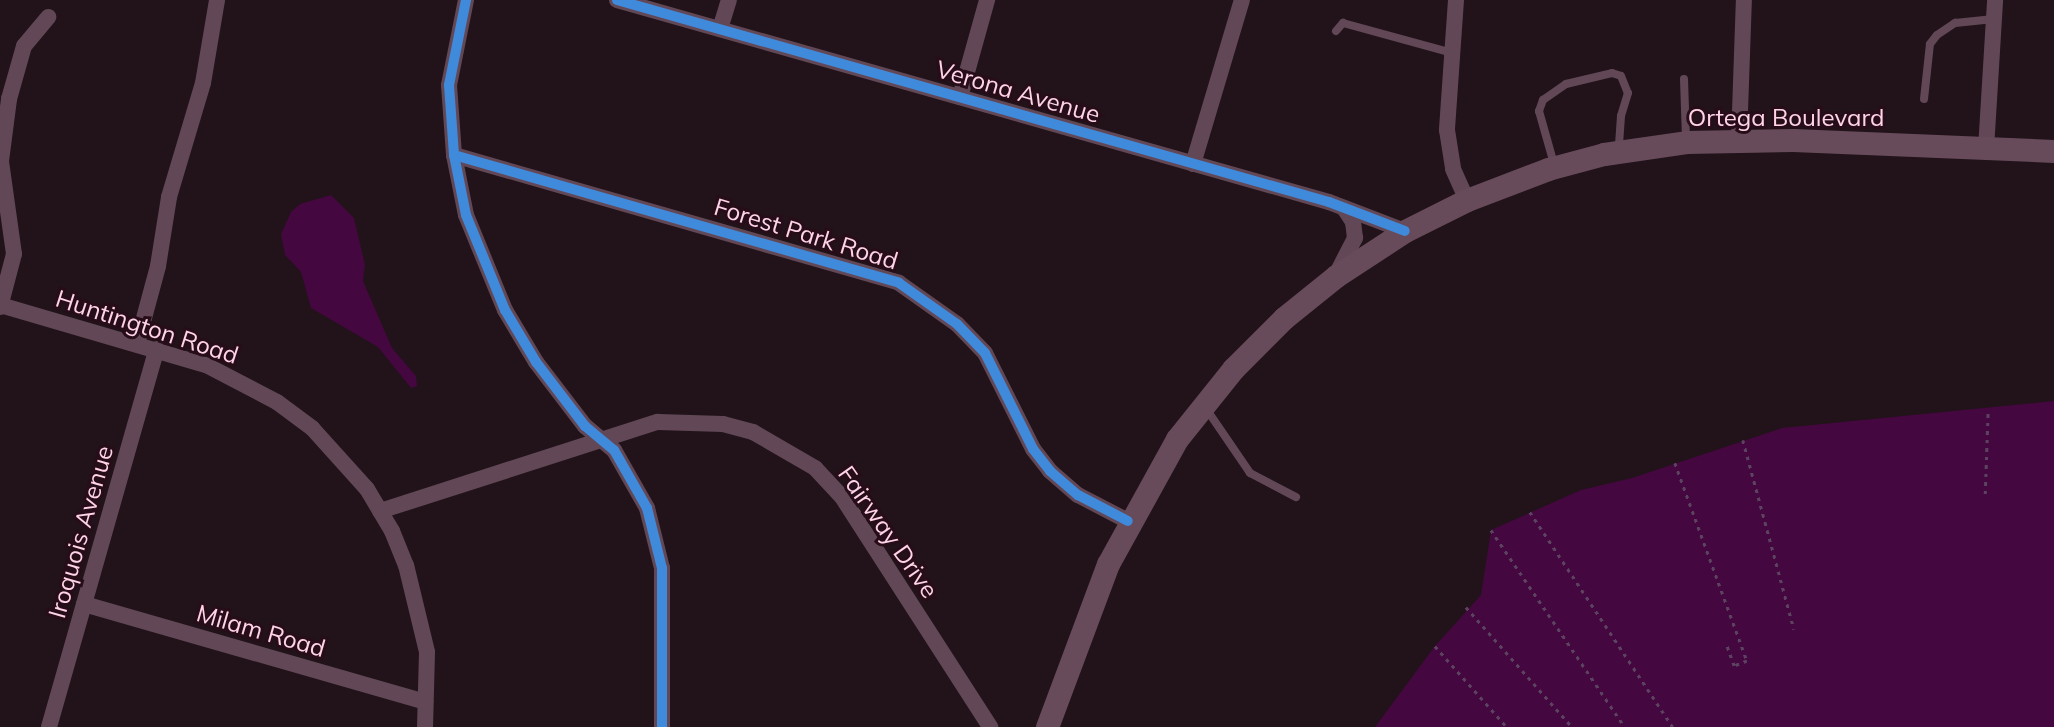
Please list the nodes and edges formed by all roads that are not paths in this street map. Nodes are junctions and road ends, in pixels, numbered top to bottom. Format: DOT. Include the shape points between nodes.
graph roads {
  1 [pos="217,0"];
  2 [pos="466,0"];
  3 [pos="617,0"];
  4 [pos="729,0"];
  5 [pos="987,0"];
  6 [pos="1242,0"];
  7 [pos="1455,0"];
  8 [pos="1744,0"];
  9 [pos="1995,0"];
  10 [pos="48,17"];
  11 [pos="1994,19"];
  12 [pos="720,29"];
  13 [pos="1336,31"];
  14 [pos="1453,53"];
  15 [pos="1684,79"];
  16 [pos="960,97"];
  17 [pos="1924,99"];
  18 [pos="1739,140"];
  19 [pos="1686,142"];
  20 [pos="1986,149"];
  21 [pos="1619,151"];
  22 [pos="2054,151"];
  23 [pos="454,155"];
  24 [pos="1193,164"];
  25 [pos="1555,167"];
  26 [pos="1467,200"];
  27 [pos="1344,208"];
  28 [pos="1405,231"];
  29 [pos="1336,276"];
  30 [pos="0,306"];
  31 [pos="137,344"];
  32 [pos="157,349"];
  33 [pos="1203,404"];
  34 [pos="600,438"];
  35 [pos="1296,497"];
  36 [pos="380,511"];
  37 [pos="1128,521"];
  38 [pos="84,604"];
  39 [pos="425,702"];
  40 [pos="49,727"];
  41 [pos="425,727"];
  42 [pos="662,727"];
  43 [pos="990,727"];
  44 [pos="1047,727"];
  1 -- 31 [label="street" via="203,83 169,197 158,266"];
  2 -- 23 [label="street" via="449,85"];
  3 -- 12 [label="street, Verona Avenue"];
  4 -- 12 [label="street"];
  5 -- 16 [label="street"];
  6 -- 24 [label="street"];
  7 -- 14 [label="street"];
  8 -- 18 [label="street"];
  9 -- 11 [label="street"];
  10 -- 30 [label="street" via="24,46 6,118 1,161 15,244"];
  11 -- 17 [label="lane" via="1955,23 1937,35 1930,44"];
  11 -- 20 [label="street"];
  12 -- 16 [label="street, Verona Avenue"];
  13 -- 14 [label="lane" via="1343,23"];
  14 -- 26 [label="street" via="1447,130 1453,169"];
  15 -- 19 [label="lane"];
  16 -- 24 [label="street, Verona Avenue"];
  18 -- 19 [label="main road, Ortega Boulevard"];
  18 -- 20 [label="main road, Ortega Boulevard"];
  19 -- 21 [label="main road, Ortega Boulevard"];
  20 -- 22 [label="main road, Ortega Boulevard"];
  21 -- 25 [label="main road, Ortega Boulevard"];
  21 -- 25 [label="lane" via="1618,133 1628,93 1621,76 1612,73 1566,84 1543,100 1539,111"];
  23 -- 34 [label="street" via="466,215 505,310 536,362 585,426"];
  23 -- 37 [label="street, Forest Park Road" via="899,284 957,324 985,353 1033,449 1050,471 1078,495"];
  24 -- 27 [label="street, Verona Avenue"];
  25 -- 26 [label="main road, Ortega Boulevard"];
  26 -- 28 [label="main road, Ortega Boulevard"];
  27 -- 28 [label="street, Verona Avenue"];
  27 -- 29 [label="street" via="1353,222 1355,238"];
  28 -- 29 [label="main road, Ortega Boulevard"];
  29 -- 33 [label="main road, Ortega Boulevard" via="1265,335"];
  30 -- 31 [label="street, Huntington Road"];
  31 -- 32 [label="street, Huntington Road"];
  32 -- 36 [label="street, Huntington Road" via="219,371 277,402 344,461"];
  32 -- 38 [label="street, Iroquois Avenue"];
  33 -- 35 [label="lane" via="1250,473"];
  33 -- 37 [label="main road, Ortega Boulevard"];
  34 -- 36 [label="street, Fairway Drive"];
  34 -- 42 [label="street" via="614,450 636,485 655,532 662,568"];
  34 -- 43 [label="street, Fairway Drive" via="658,422 723,424 753,432 815,468 842,498"];
  36 -- 39 [label="street, Huntington Road" via="406,565 418,607 427,652"];
  37 -- 44 [label="main road, Ortega Boulevard"];
  38 -- 39 [label="street, Milam Road"];
  38 -- 40 [label="street, Iroquois Avenue"];
  39 -- 41 [label="street, Huntington Road"];
}
